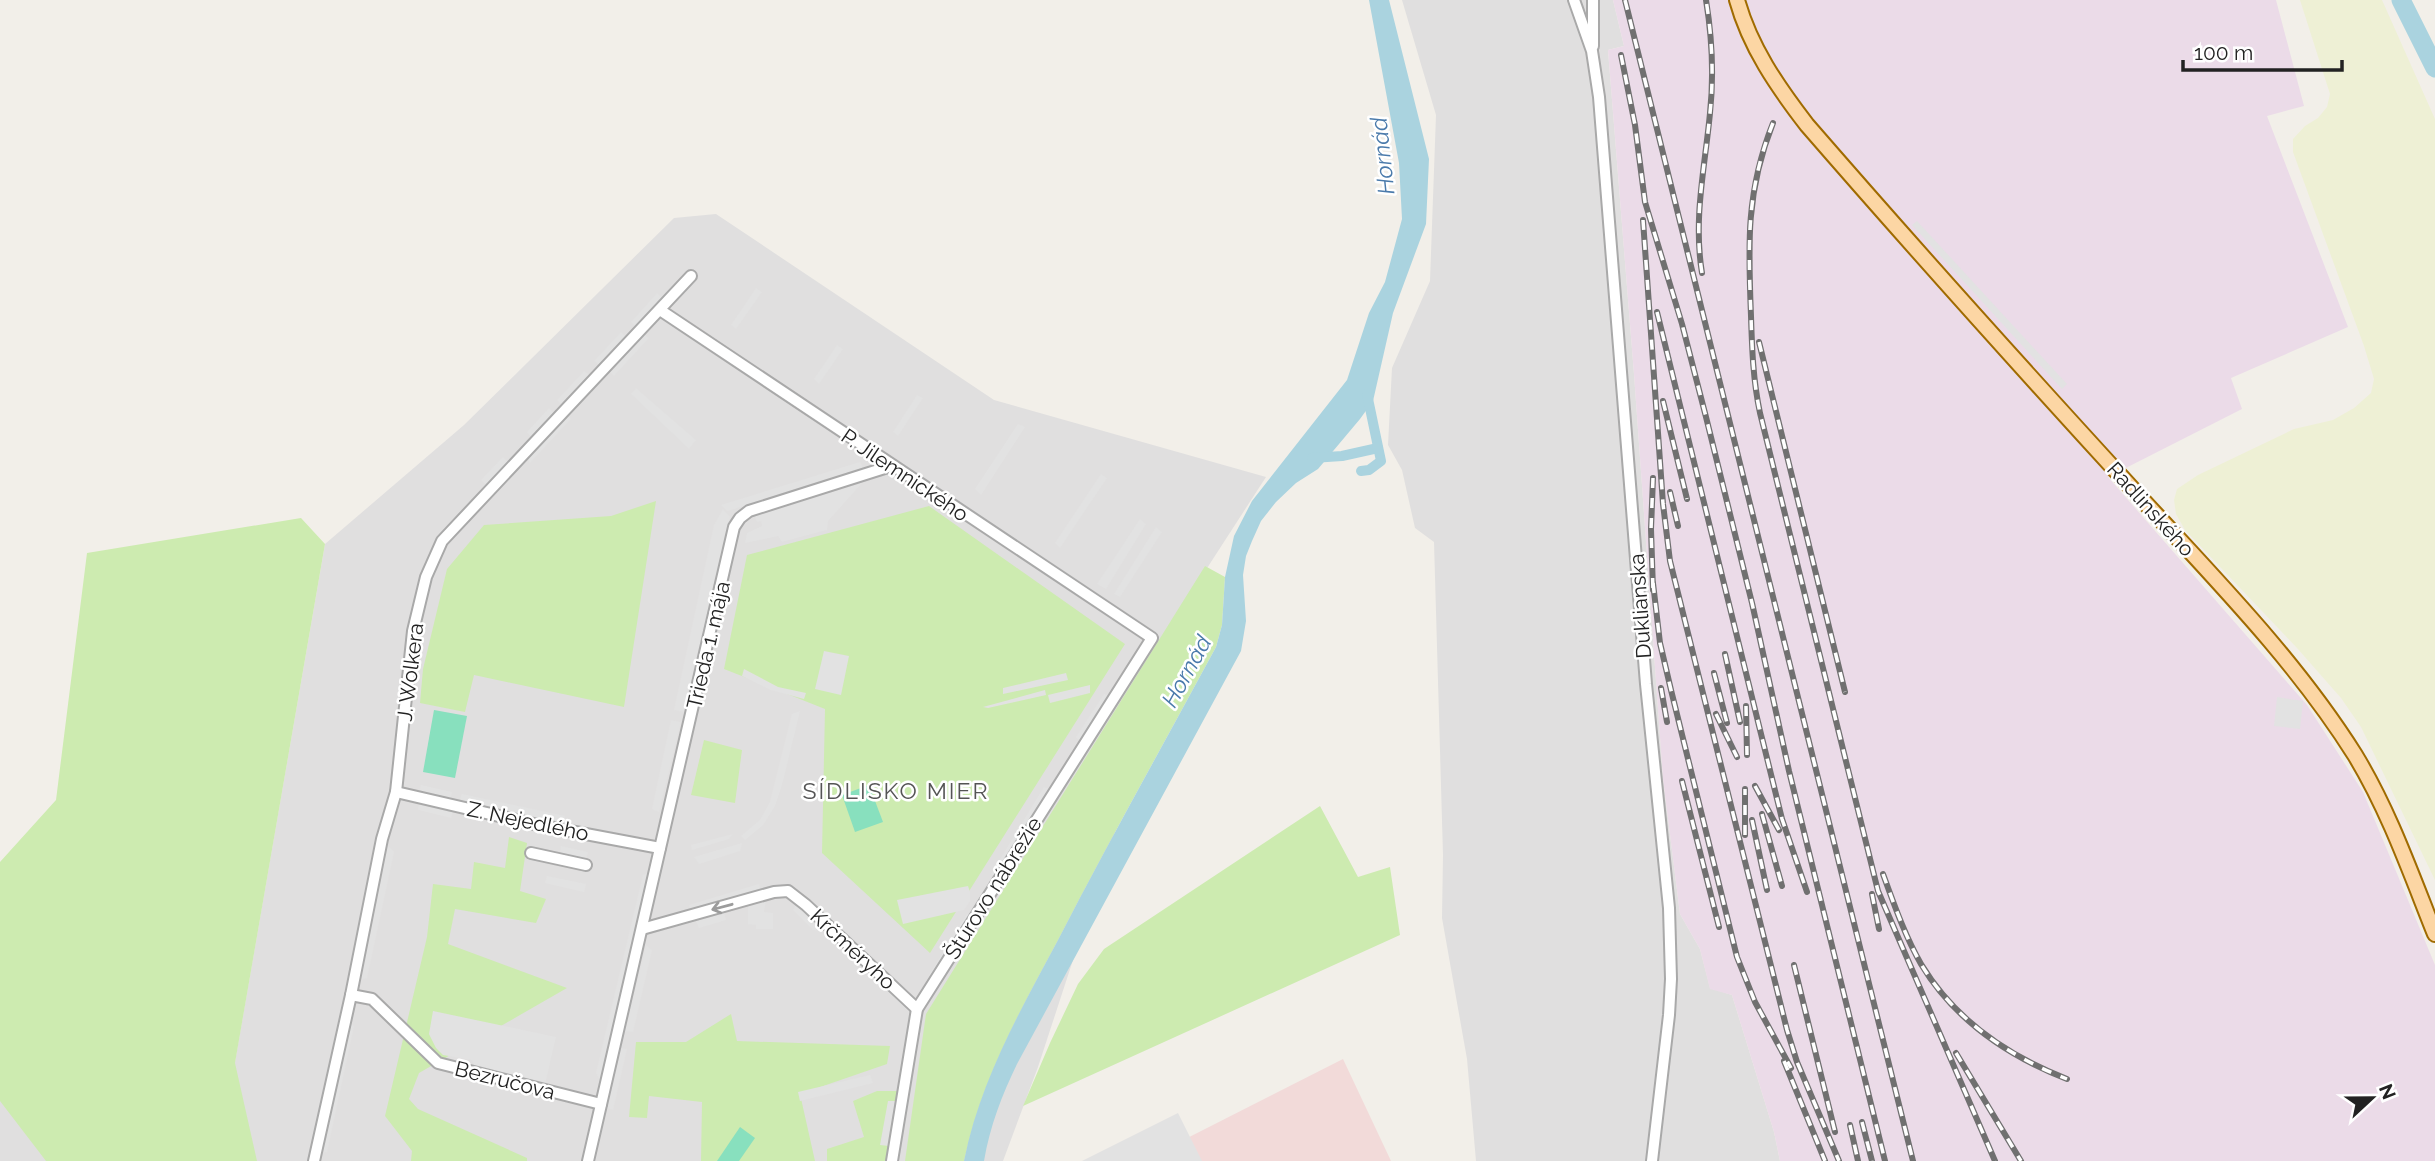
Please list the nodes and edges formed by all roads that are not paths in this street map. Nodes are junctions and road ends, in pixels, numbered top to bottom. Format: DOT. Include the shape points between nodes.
graph roads {
  1 [pos="1574,0"];
  2 [pos="1593,0"];
  3 [pos="1737,0"];
  4 [pos="1592,51"];
  5 [pos="691,276"];
  6 [pos="660,310"];
  7 [pos="891,466"];
  8 [pos="1152,638"];
  9 [pos="396,792"];
  10 [pos="660,848"];
  11 [pos="531,853"];
  12 [pos="586,865"];
  13 [pos="642,929"];
  14 [pos="2435,934"];
  15 [pos="351,995"];
  16 [pos="917,1009"];
  17 [pos="601,1104"];
  18 [pos="314,1161"];
  19 [pos="587,1161"];
  20 [pos="892,1161"];
  21 [pos="1652,1161"];
  1 -- 4 [label="street"];
  2 -- 4 [label="street"];
  3 -- 14 [label="main road, Radlinského" via="1760,56 1807,125 2247,615 2313,695 2375,791"];
  4 -- 21 [label="street, Duklianska" via="1669,908 1669,1015"];
  5 -- 6 [label="street, J. Wolkera"];
  6 -- 7 [label="street, P. Jilemnického"];
  6 -- 9 [label="street, J. Wolkera" via="442,541 426,577 413,631"];
  7 -- 8 [label="street, P. Jilemnického"];
  7 -- 10 [label="street, Trieda 1. mája" via="749,511 736,523"];
  8 -- 16 [label="street, Štúrovo nábrežie"];
  9 -- 10 [label="street, Z. Nejedlého"];
  9 -- 15 [label="street, J. Wolkera"];
  10 -- 13 [label="street, Trieda 1. mája"];
  11 -- 12 [label="street, Z. Nejedlého"];
  16 -- 13 [label="street, Krčméryho, one-way" via="788,891"];
  13 -- 17 [label="street, Trieda 1. mája"];
  15 -- 17 [label="street, Bezručova" via="372,999 438,1063"];
  15 -- 18 [label="street, J. Wolkera"];
  16 -- 20 [label="street, Štúrovo nábrežie"];
  17 -- 19 [label="street, Trieda 1. mája"];
}
